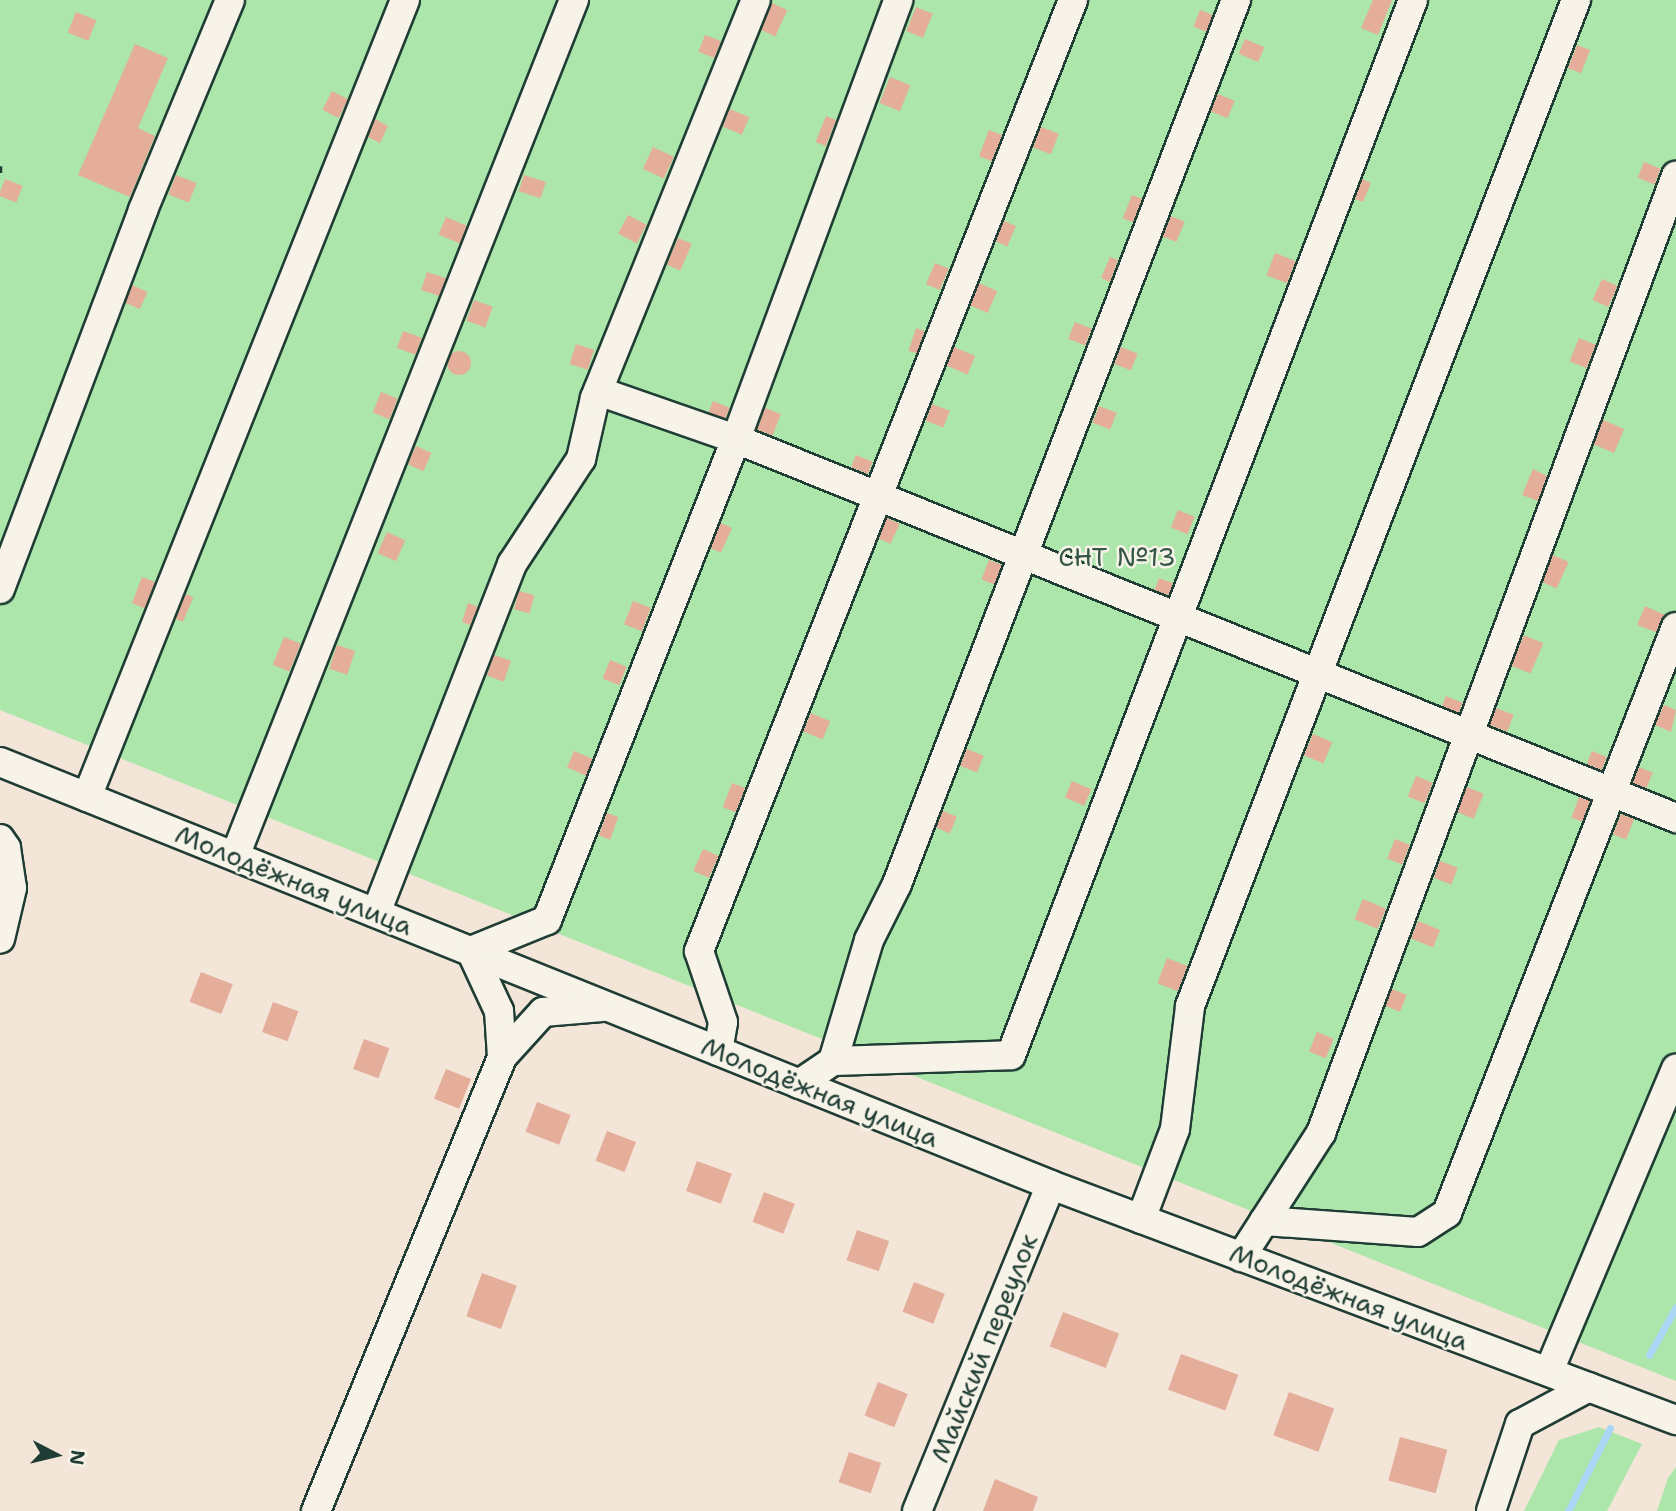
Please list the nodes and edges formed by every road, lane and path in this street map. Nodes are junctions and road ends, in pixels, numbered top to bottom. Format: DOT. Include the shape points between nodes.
graph roads {
  1 [pos="230,0"];
  2 [pos="405,0"];
  3 [pos="574,0"];
  4 [pos="756,0"];
  5 [pos="898,0"];
  6 [pos="1073,0"];
  7 [pos="1236,0"];
  8 [pos="1413,0"];
  9 [pos="1576,0"];
  10 [pos="0,166"];
  11 [pos="0,173"];
  12 [pos="1676,176"];
  13 [pos="598,391"];
  14 [pos="736,439"];
  15 [pos="877,497"];
  16 [pos="1023,557"];
  17 [pos="0,589"];
  18 [pos="1178,617"];
  19 [pos="1676,627"];
  20 [pos="1318,673"];
  21 [pos="1469,734"];
  22 [pos="0,762"];
  23 [pos="1614,793"];
  24 [pos="87,797"];
  25 [pos="1676,818"];
  26 [pos="0,839"];
  27 [pos="235,856"];
  28 [pos="376,913"];
  29 [pos="0,939"];
  30 [pos="471,951"];
  31 [pos="608,1007"];
  32 [pos="718,1051"];
  33 [pos="502,1057"];
  34 [pos="833,1061"];
  35 [pos="1676,1069"];
  36 [pos="799,1084"];
  37 [pos="1051,1185"];
  38 [pos="1141,1219"];
  39 [pos="1264,1221"];
  40 [pos="1241,1257"];
  41 [pos="1549,1371"];
  42 [pos="1589,1387"];
  43 [pos="1676,1420"];
  44 [pos="316,1511"];
  45 [pos="917,1511"];
  46 [pos="1491,1511"];
  1 -- 17 [label="street" via="144,210"];
  2 -- 24 [label="street"];
  3 -- 27 [label="street"];
  4 -- 13 [label="street"];
  5 -- 14 [label="street"];
  6 -- 15 [label="street"];
  7 -- 16 [label="street"];
  8 -- 18 [label="street"];
  9 -- 20 [label="street"];
  10 -- 11 [label="path"];
  12 -- 21 [label="street"];
  13 -- 14 [label="street"];
  13 -- 28 [label="street" via="581,459 512,564"];
  14 -- 15 [label="street"];
  14 -- 30 [label="street" via="547,920"];
  15 -- 16 [label="street"];
  15 -- 32 [label="street" via="699,951 723,1022"];
  16 -- 18 [label="street"];
  16 -- 34 [label="street" via="897,884 869,940"];
  18 -- 20 [label="street"];
  18 -- 34 [label="street" via="1011,1055"];
  19 -- 23 [label="street"];
  20 -- 21 [label="street"];
  20 -- 38 [label="street" via="1190,1006 1175,1129"];
  21 -- 23 [label="street"];
  21 -- 39 [label="street" via="1321,1133"];
  22 -- 24 [label="street, Молодёжная улица"];
  23 -- 25 [label="street"];
  23 -- 39 [label="street" via="1447,1213 1418,1232"];
  24 -- 27 [label="street, Молодёжная улица"];
  26 -- 29 [label="street" via="6,848 12,888"];
  27 -- 28 [label="street, Молодёжная улица"];
  28 -- 30 [label="street, Молодёжная улица"];
  30 -- 31 [label="street, Молодёжная улица"];
  30 -- 33 [label="street" via="499,1010"];
  31 -- 32 [label="street, Молодёжная улица"];
  31 -- 33 [label="street" via="544,1012"];
  32 -- 36 [label="street, Молодёжная улица"];
  33 -- 44 [label="street"];
  34 -- 36 [label="street"];
  35 -- 41 [label="street"];
  36 -- 37 [label="street, Молодёжная улица"];
  37 -- 38 [label="street, Молодёжная улица"];
  37 -- 45 [label="street, Майский переулок"];
  38 -- 40 [label="street, Молодёжная улица"];
  39 -- 40 [label="street"];
  40 -- 41 [label="street, Молодёжная улица"];
  41 -- 42 [label="street, Молодёжная улица"];
  42 -- 43 [label="street, Молодёжная улица"];
  42 -- 46 [label="street" via="1520,1424"];
}
